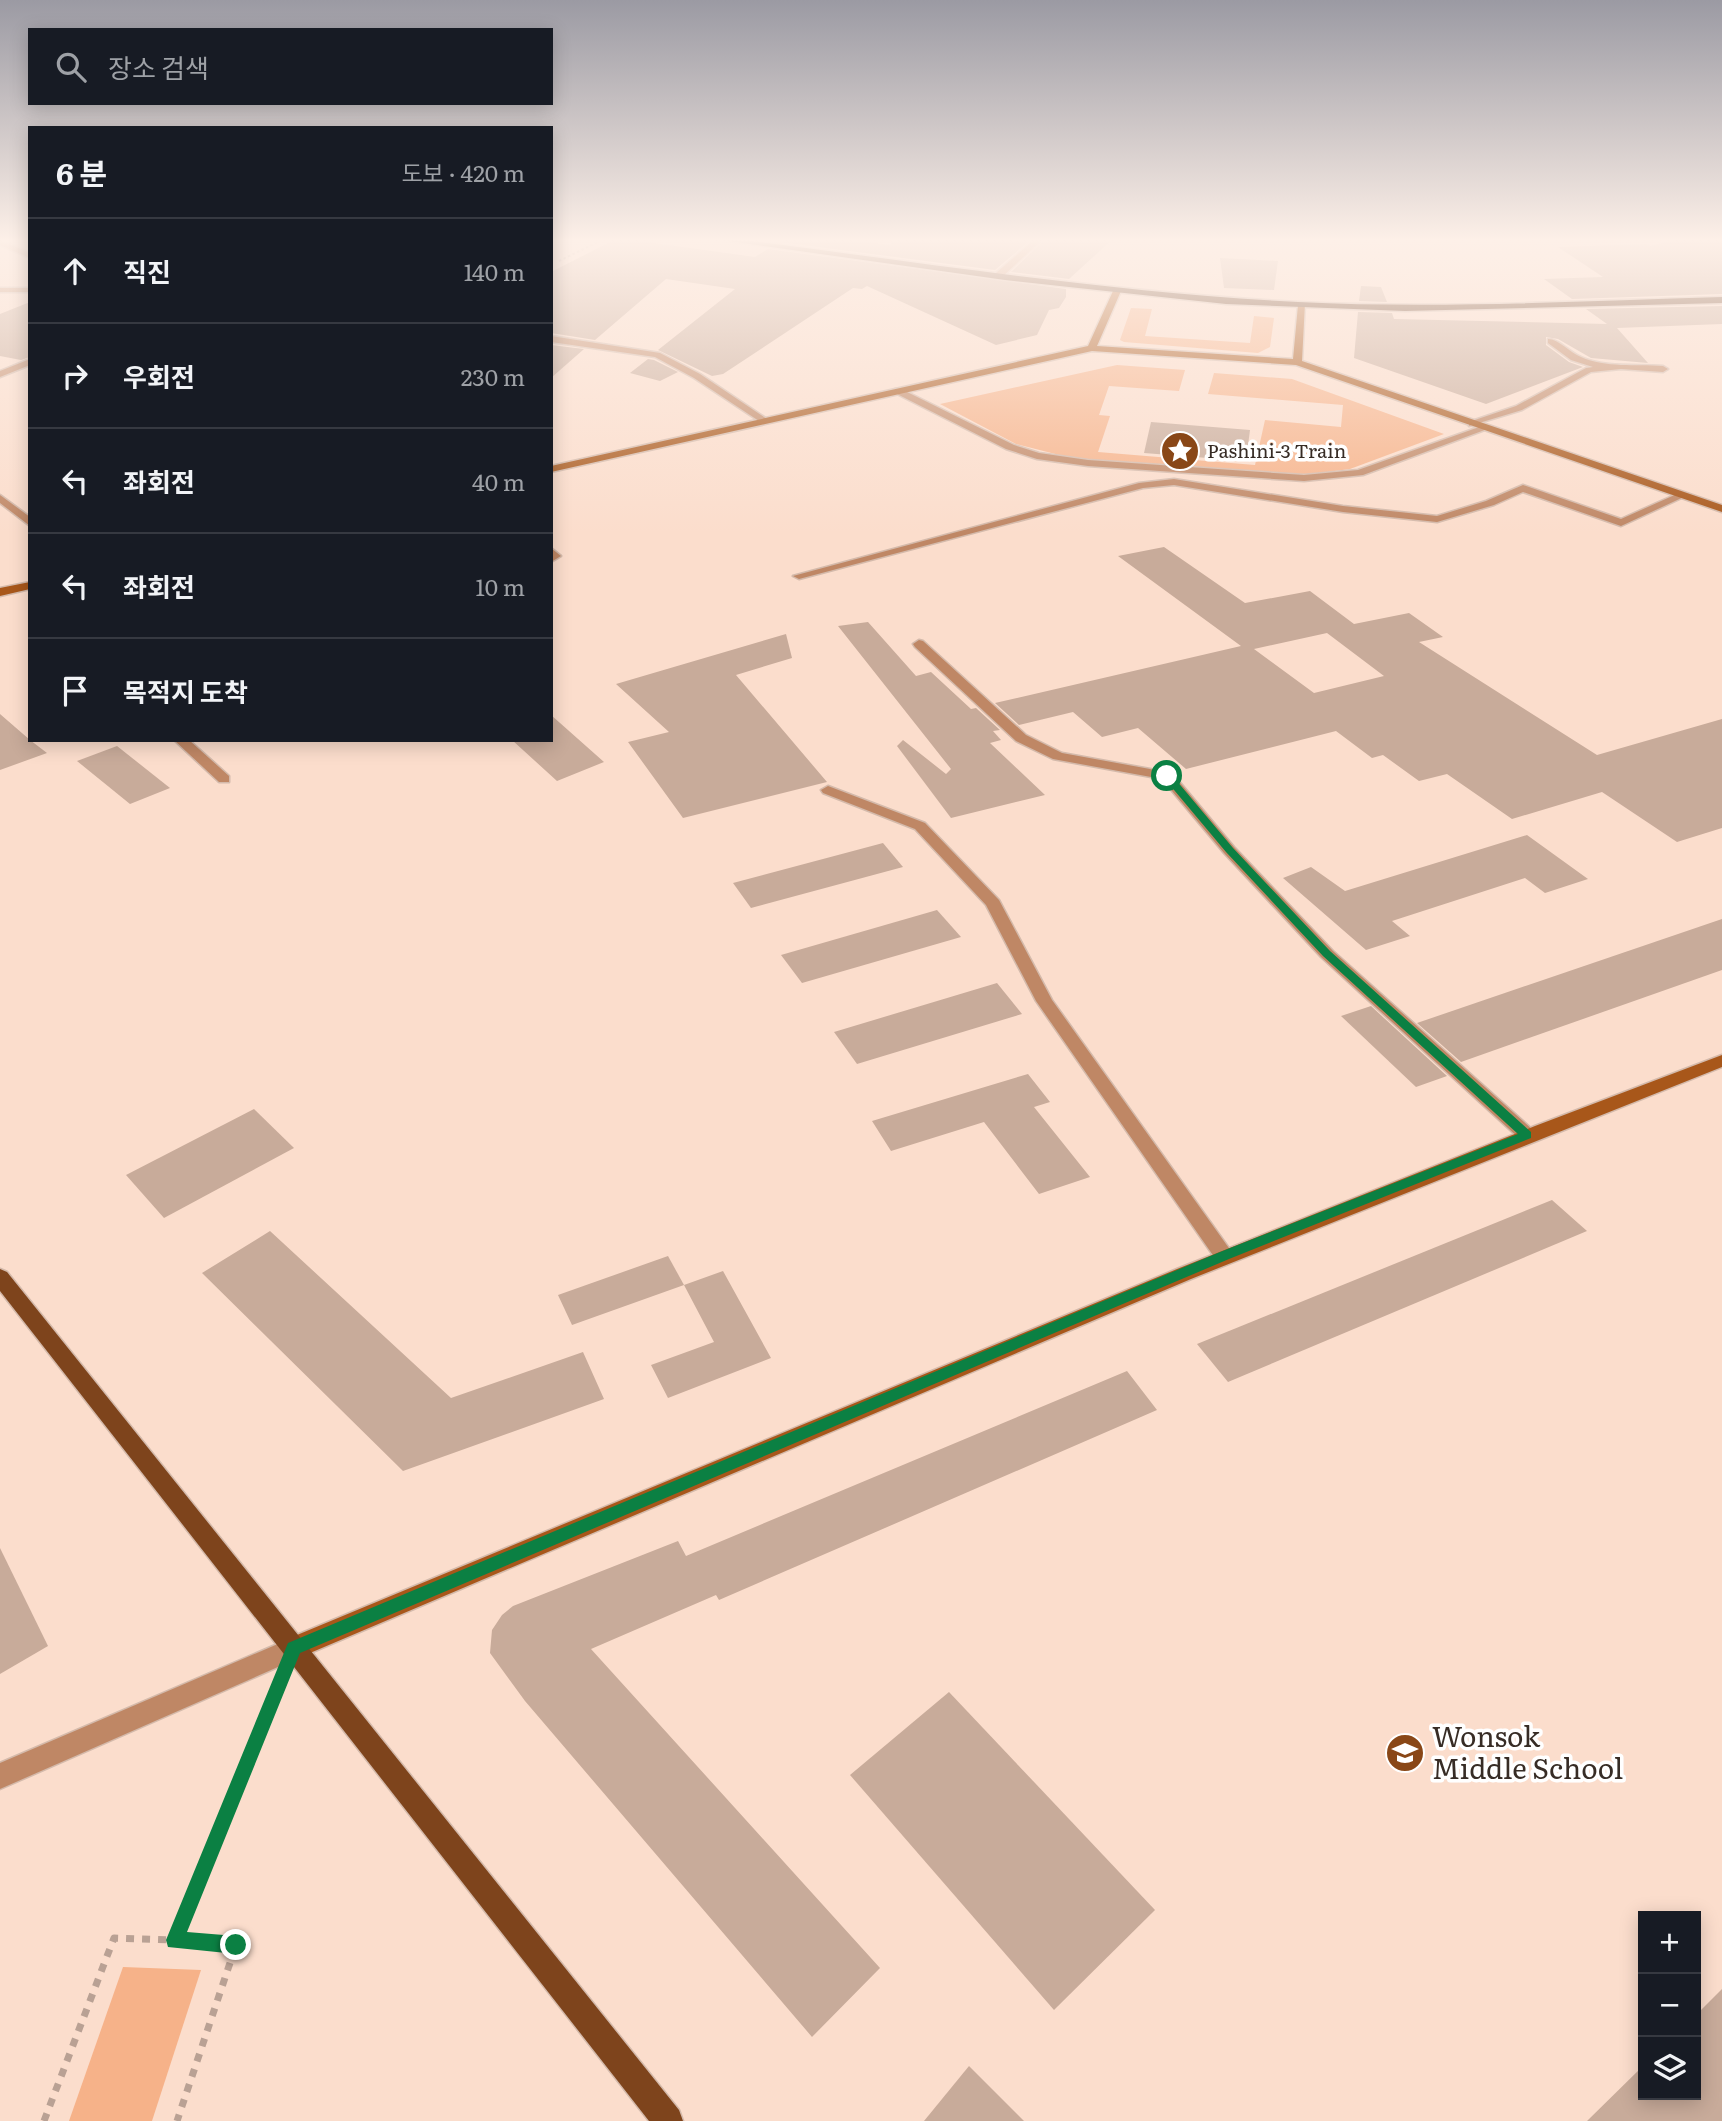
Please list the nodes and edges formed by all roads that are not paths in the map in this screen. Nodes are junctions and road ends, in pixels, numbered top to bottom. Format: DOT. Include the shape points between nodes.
graph roads {
  1 [pos="1097,337"];
  2 [pos="1299,337"];
  3 [pos="553,339"];
  4 [pos="1551,341"];
  5 [pos="1092,348"];
  6 [pos="1297,362"];
  7 [pos="28,363"];
  8 [pos="1602,366"];
  9 [pos="1663,369"];
  10 [pos="0,374"];
  11 [pos="898,391"];
  12 [pos="765,421"];
  13 [pos="1472,424"];
  14 [pos="1485,428"];
  15 [pos="553,469"];
  16 [pos="1683,495"];
  17 [pos="0,498"];
  18 [pos="1722,509"];
  19 [pos="28,521"];
  20 [pos="799,576"];
  21 [pos="28,586"];
  22 [pos="0,592"];
  23 [pos="919,644"];
  24 [pos="183,742"];
  25 [pos="223,779"];
  26 [pos="828,790"];
  27 [pos="1722,1061"];
  28 [pos="1527,1135"];
  29 [pos="1224,1255"];
  30 [pos="0,1277"];
  31 [pos="294,1648"];
  32 [pos="0,1776"];
  33 [pos="668,2121"];
  1 -- 5 [label="main road"];
  2 -- 6 [label="main road"];
  3 -- 12 [label="street" via="657,355"];
  4 -- 8 [label="street" via="1581,362"];
  5 -- 6 [label="main road"];
  5 -- 11 [label="main road"];
  6 -- 13 [label="main road"];
  7 -- 10 [label="street"];
  8 -- 9 [label="street"];
  8 -- 13 [label="street" via="1519,408"];
  11 -- 12 [label="main road"];
  11 -- 14 [label="street" via="1037,456 1304,478 1359,473"];
  12 -- 15 [label="main road"];
  13 -- 14 [label="main road"];
  14 -- 16 [label="main road"];
  16 -- 18 [label="main road"];
  16 -- 20 [label="street" via="1620,523 1523,488 1437,519 1174,482 1143,485"];
  17 -- 19 [label="street"];
  21 -- 22 [label="main road"];
  23 -- 28 [label="street" via="1021,738 1058,756 1167,776 1326,954"];
  24 -- 25 [label="street"];
  26 -- 29 [label="street" via="920,826 993,903 1044,1001"];
  27 -- 28 [label="main road"];
  28 -- 29 [label="main road"];
  29 -- 31 [label="main road"];
  30 -- 31 [label="main road"];
  31 -- 32 [label="street"];
  31 -- 33 [label="main road"];
}
